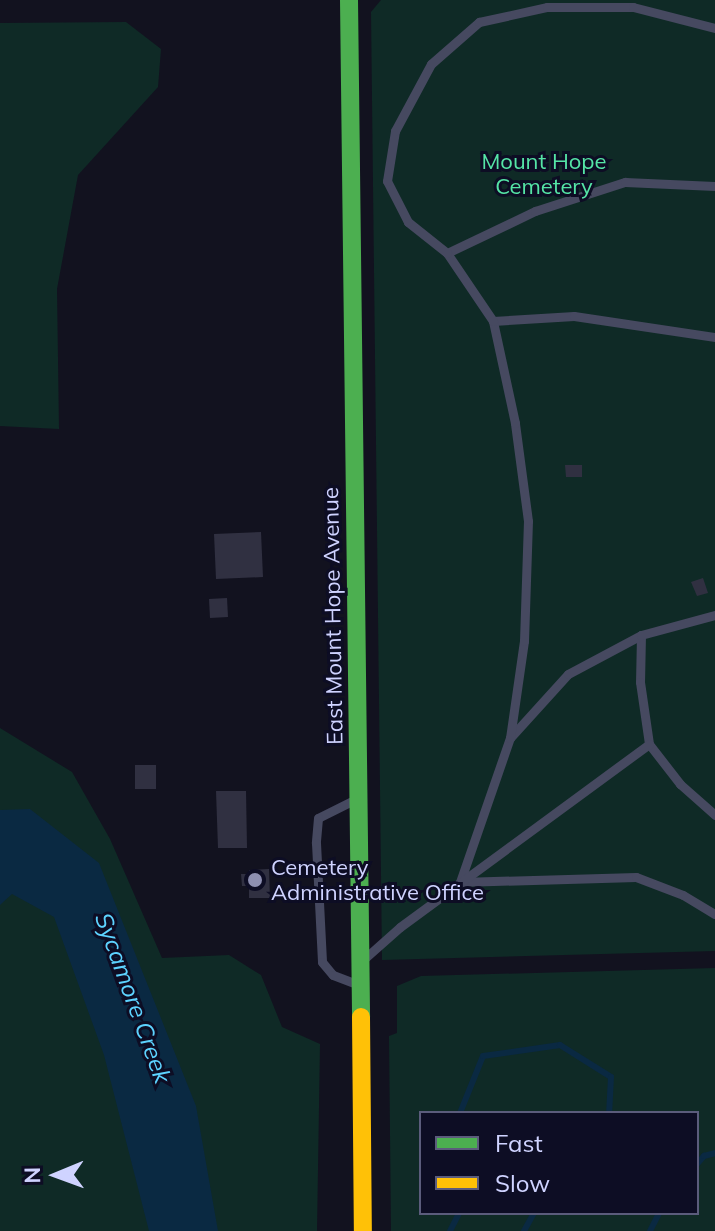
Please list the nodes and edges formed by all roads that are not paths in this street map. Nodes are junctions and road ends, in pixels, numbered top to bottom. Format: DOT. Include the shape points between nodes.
graph roads {
  1 [pos="349,0"];
  2 [pos="715,28"];
  3 [pos="715,186"];
  4 [pos="447,253"];
  5 [pos="493,321"];
  6 [pos="715,337"];
  7 [pos="715,615"];
  8 [pos="641,635"];
  9 [pos="510,738"];
  10 [pos="649,744"];
  11 [pos="359,798"];
  12 [pos="715,815"];
  13 [pos="460,882"];
  14 [pos="715,914"];
  15 [pos="362,960"];
  16 [pos="361,986"];
  17 [pos="363,1231"];
  1 -- 11 [label="street, East Mount Hope Avenue"];
  2 -- 4 [label="lane" via="633,7 547,7 479,22 431,64 395,131 387,181 408,222"];
  3 -- 4 [label="lane" via="625,182 535,211"];
  4 -- 5 [label="lane"];
  5 -- 6 [label="lane" via="574,316"];
  5 -- 9 [label="lane" via="515,423 528,521 524,641"];
  7 -- 8 [label="lane"];
  8 -- 9 [label="lane" via="568,674"];
  8 -- 10 [label="lane" via="640,682"];
  9 -- 13 [label="lane"];
  10 -- 12 [label="lane" via="680,784"];
  10 -- 13 [label="lane"];
  11 -- 15 [label="street, East Mount Hope Avenue"];
  11 -- 16 [label="lane" via="318,818 316,843 322,962 333,975"];
  13 -- 14 [label="lane" via="636,877"];
  13 -- 15 [label="lane"];
  15 -- 16 [label="street, East Mount Hope Avenue"];
  16 -- 17 [label="street, East Mount Hope Avenue"];
}
